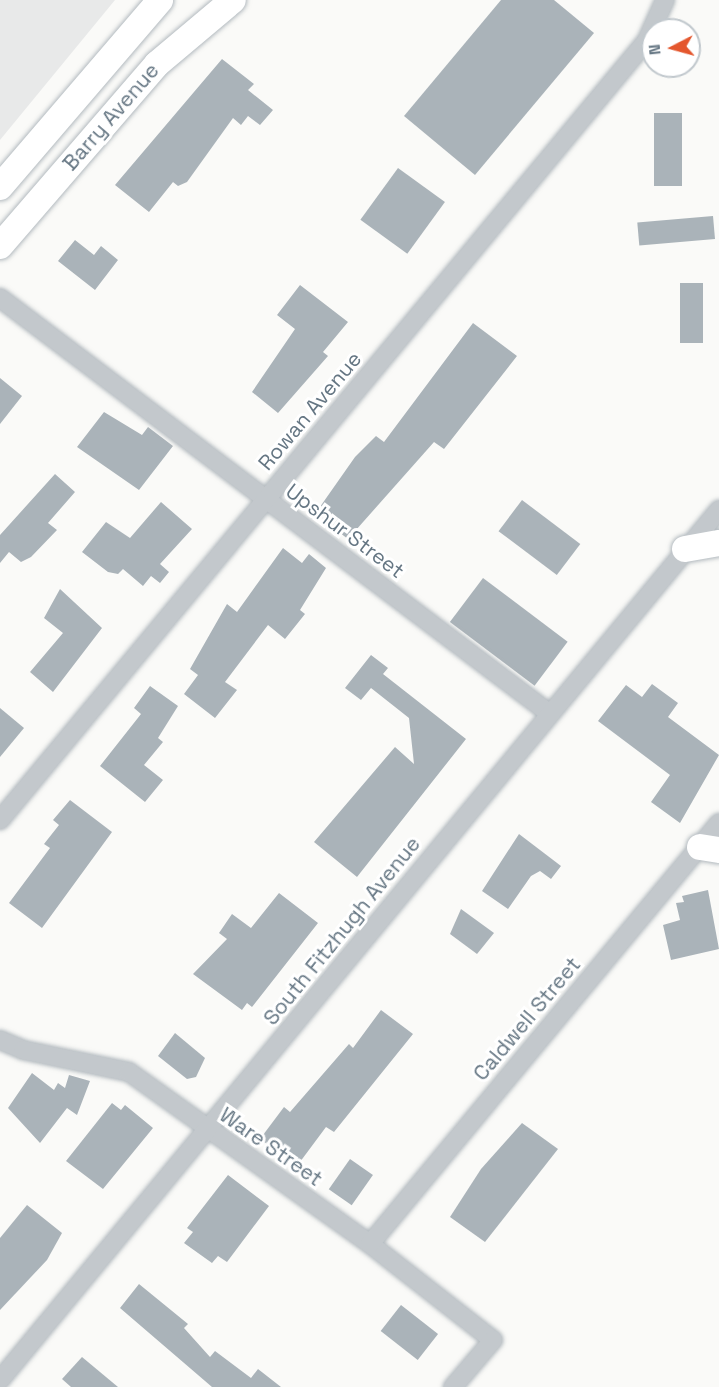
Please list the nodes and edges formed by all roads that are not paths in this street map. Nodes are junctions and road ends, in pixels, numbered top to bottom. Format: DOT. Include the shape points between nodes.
graph roads {
  1 [pos="160,0"];
  2 [pos="233,0"];
  3 [pos="666,0"];
  4 [pos="0,187"];
  5 [pos="0,246"];
  6 [pos="0,298"];
  7 [pos="266,500"];
  8 [pos="719,510"];
  9 [pos="719,543"];
  10 [pos="685,549"];
  11 [pos="549,712"];
  12 [pos="0,820"];
  13 [pos="719,823"];
  14 [pos="709,848"];
  15 [pos="0,1040"];
  16 [pos="208,1130"];
  17 [pos="370,1244"];
  18 [pos="0,1380"];
  19 [pos="453,1387"];
  1 -- 4 [label="main road"];
  2 -- 5 [label="main road, Barry Avenue" via="157,64"];
  3 -- 7 [label="street, Rowan Avenue" via="646,40"];
  6 -- 7 [label="street, Upshur Street"];
  7 -- 11 [label="street, Upshur Street"];
  7 -- 12 [label="street, Rowan Avenue"];
  8 -- 10 [label="street, South Fitzhugh Avenue"];
  9 -- 10 [label="main road"];
  10 -- 11 [label="street, South Fitzhugh Avenue"];
  11 -- 16 [label="street, South Fitzhugh Avenue"];
  13 -- 14 [label="street, Caldwell Street"];
  14 -- 17 [label="street, Caldwell Street"];
  15 -- 16 [label="street, Ware Street" via="23,1050 129,1072"];
  16 -- 17 [label="street, Ware Street"];
  16 -- 18 [label="street, South Fitzhugh Avenue"];
  17 -- 19 [label="street, Ware Street" via="492,1340"];
}
